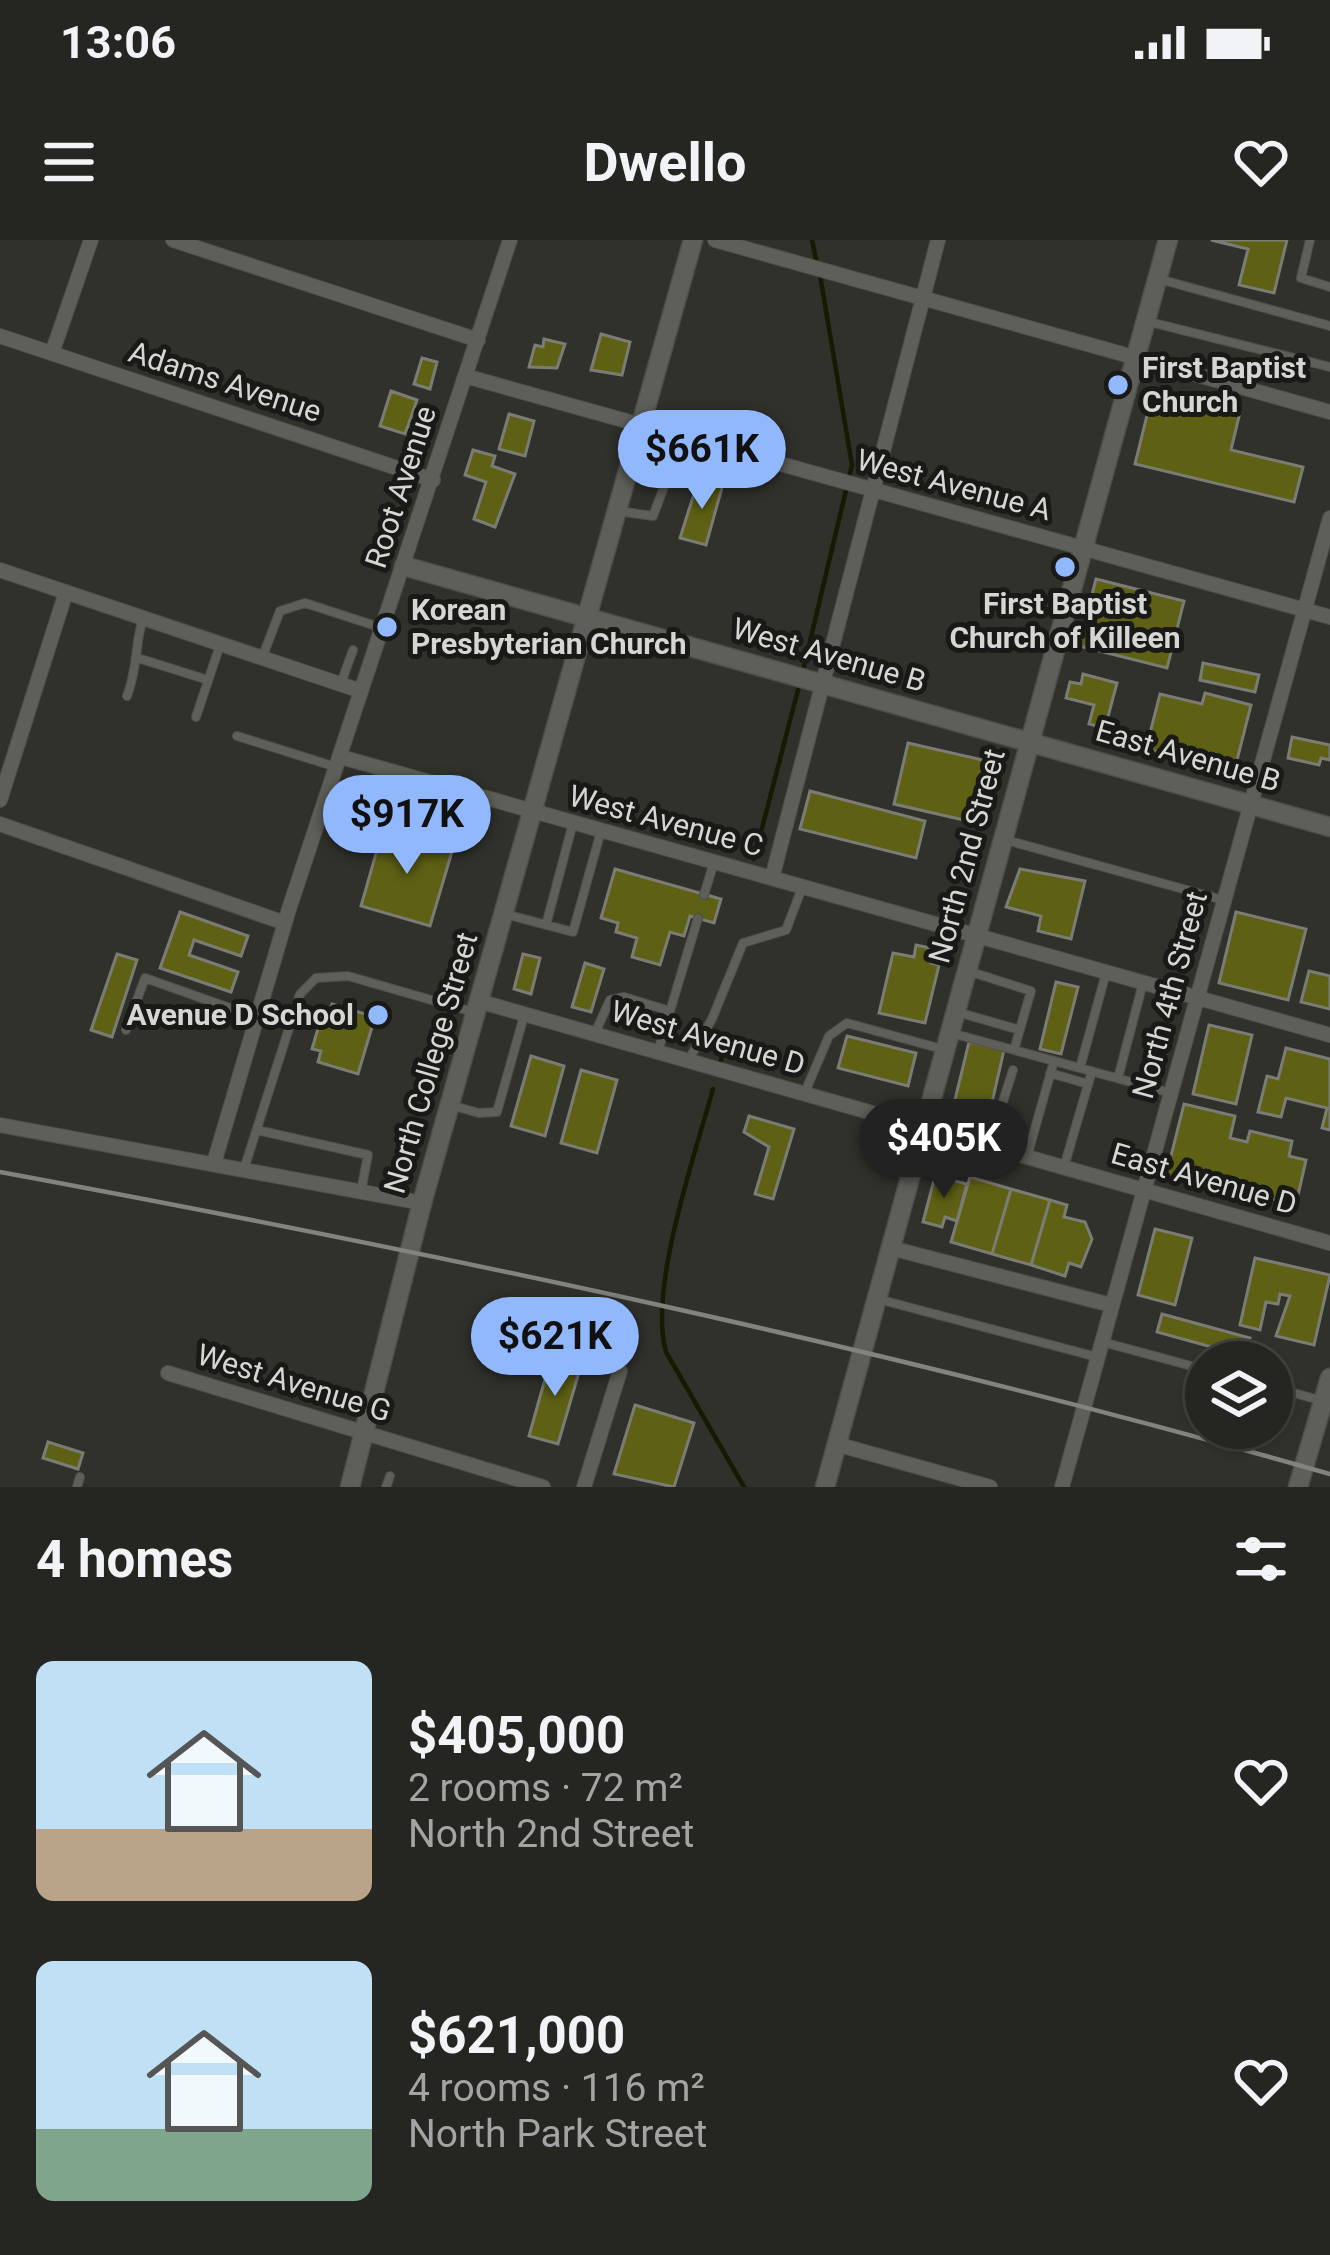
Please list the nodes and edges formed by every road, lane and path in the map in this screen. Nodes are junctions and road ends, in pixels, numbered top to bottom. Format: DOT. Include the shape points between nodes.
graph roads {
  1 [pos="91,240"];
  2 [pos="173,240"];
  3 [pos="510,240"];
  4 [pos="692,240"];
  5 [pos="715,240"];
  6 [pos="938,240"];
  7 [pos="1310,240"];
  8 [pos="1165,241"];
  9 [pos="1157,278"];
  10 [pos="1330,287"];
  11 [pos="924,298"];
  12 [pos="1146,321"];
  13 [pos="1330,326"];
  14 [pos="0,336"];
  15 [pos="478,340"];
  16 [pos="52,353"];
  17 [pos="1136,358"];
  18 [pos="1330,367"];
  19 [pos="465,376"];
  20 [pos="1330,412"];
  21 [pos="640,425"];
  22 [pos="683,437"];
  23 [pos="629,465"];
  24 [pos="669,477"];
  25 [pos="433,480"];
  26 [pos="867,489"];
  27 [pos="617,510"];
  28 [pos="1330,518"];
  29 [pos="1083,548"];
  30 [pos="404,566"];
  31 [pos="0,569"];
  32 [pos="66,592"];
  33 [pos="1304,610"];
  34 [pos="588,617"];
  35 [pos="1330,617"];
  36 [pos="143,618"];
  37 [pos="383,629"];
  38 [pos="220,644"];
  39 [pos="353,650"];
  40 [pos="262,658"];
  41 [pos="141,659"];
  42 [pos="208,680"];
  43 [pos="340,684"];
  44 [pos="817,684"];
  45 [pos="362,692"];
  46 [pos="127,696"];
  47 [pos="196,717"];
  48 [pos="237,736"];
  49 [pos="1030,742"];
  50 [pos="339,762"];
  51 [pos="0,800"];
  52 [pos="1251,804"];
  53 [pos="534,812"];
  54 [pos="573,823"];
  55 [pos="0,824"];
  56 [pos="1330,827"];
  57 [pos="601,831"];
  58 [pos="1003,839"];
  59 [pos="714,862"];
  60 [pos="772,878"];
  61 [pos="803,886"];
  62 [pos="704,895"];
  63 [pos="1224,900"];
  64 [pos="503,914"];
  65 [pos="698,918"];
  66 [pos="285,923"];
  67 [pos="546,925"];
  68 [pos="976,935"];
  69 [pos="967,970"];
  70 [pos="1107,971"];
  71 [pos="1143,982"];
  72 [pos="1197,997"];
  73 [pos="476,1006"];
  74 [pos="670,1011"];
  75 [pos="956,1012"];
  76 [pos="524,1014"];
  77 [pos="254,1017"];
  78 [pos="126,1030"];
  79 [pos="1020,1030"];
  80 [pos="595,1034"];
  81 [pos="1330,1035"];
  82 [pos="947,1041"];
  83 [pos="1014,1050"];
  84 [pos="658,1052"];
  85 [pos="688,1060"];
  86 [pos="1054,1061"];
  87 [pos="1080,1068"];
  88 [pos="1013,1070"];
  89 [pos="1092,1071"];
  90 [pos="1050,1073"];
  91 [pos="1118,1078"];
  92 [pos="1088,1084"];
  93 [pos="1171,1093"];
  94 [pos="805,1094"];
  95 [pos="449,1105"];
  96 [pos="0,1125"];
  97 [pos="924,1128"];
  98 [pos="256,1130"];
  99 [pos="989,1146"];
  100 [pos="1027,1156"];
  101 [pos="214,1163"];
  102 [pos="1064,1167"];
  103 [pos="244,1169"];
  104 [pos="1144,1190"];
  105 [pos="362,1191"];
  106 [pos="422,1203"];
  107 [pos="1330,1243"];
  108 [pos="891,1248"];
  109 [pos="876,1299"];
  110 [pos="1112,1305"];
  111 [pos="1099,1349"];
  112 [pos="1185,1366"];
  113 [pos="620,1371"];
  114 [pos="168,1373"];
  115 [pos="1330,1378"];
  116 [pos="1293,1398"];
  117 [pos="1324,1412"];
  118 [pos="364,1433"];
  119 [pos="836,1444"];
  120 [pos="390,1476"];
  121 [pos="350,1487"];
  122 [pos="386,1487"];
  123 [pos="543,1487"];
  124 [pos="584,1487"];
  125 [pos="825,1487"];
  126 [pos="990,1487"];
  127 [pos="1062,1487"];
  128 [pos="1298,1487"];
  1 -- 16 [label="street"];
  2 -- 15 [label="street"];
  3 -- 15 [label="street, Root Avenue"];
  4 -- 21 [label="street, North College Street"];
  5 -- 11 [label="street"];
  6 -- 11 [label="street"];
  7 -- 10 [label="lane" via="1301,278"];
  8 -- 9 [label="street, North 2nd Street"];
  9 -- 12 [label="street, North 2nd Street"];
  9 -- 13 [label="lane"];
  11 -- 17 [label="street"];
  11 -- 26 [label="street"];
  12 -- 17 [label="street, North 2nd Street"];
  12 -- 18 [label="lane"];
  14 -- 16 [label="street, Adams Avenue"];
  15 -- 19 [label="street, Root Avenue"];
  16 -- 25 [label="street, Adams Avenue"];
  17 -- 20 [label="street"];
  17 -- 29 [label="street, North 2nd Street"];
  19 -- 21 [label="street, West Avenue A"];
  19 -- 25 [label="street, Root Avenue"];
  21 -- 22 [label="street, West Avenue A"];
  21 -- 23 [label="street, North College Street"];
  22 -- 24 [label="lane"];
  22 -- 26 [label="street, West Avenue A"];
  23 -- 24 [label="lane"];
  23 -- 27 [label="street, North College Street"];
  24 -- 27 [label="lane" via="653,516"];
  25 -- 30 [label="street, Root Avenue"];
  26 -- 29 [label="street, West Avenue A"];
  26 -- 44 [label="street"];
  27 -- 34 [label="street, North College Street"];
  28 -- 33 [label="street, North 4th Street"];
  29 -- 33 [label="street, West Avenue A"];
  29 -- 49 [label="street, North 2nd Street"];
  30 -- 34 [label="street, West Avenue B"];
  30 -- 37 [label="street, Root Avenue"];
  31 -- 32 [label="street"];
  32 -- 36 [label="street"];
  32 -- 51 [label="street"];
  33 -- 35 [label="street, West Avenue A"];
  33 -- 52 [label="street, North 4th Street"];
  34 -- 44 [label="street, West Avenue B"];
  34 -- 53 [label="street, North College Street"];
  36 -- 38 [label="street"];
  36 -- 41 [label="lane"];
  37 -- 40 [label="lane" via="305,603 280,611"];
  37 -- 45 [label="street, Root Avenue"];
  38 -- 40 [label="street"];
  38 -- 42 [label="lane"];
  39 -- 43 [label="lane"];
  40 -- 43 [label="street"];
  41 -- 42 [label="lane"];
  41 -- 46 [label="lane"];
  42 -- 47 [label="lane"];
  43 -- 45 [label="street"];
  44 -- 49 [label="street, West Avenue B"];
  44 -- 60 [label="street"];
  45 -- 50 [label="street, Root Avenue"];
  48 -- 50 [label="lane"];
  49 -- 52 [label="street, East Avenue B"];
  49 -- 58 [label="street, North 2nd Street"];
  50 -- 53 [label="street, West Avenue C"];
  50 -- 66 [label="street, Root Avenue"];
  52 -- 56 [label="street, East Avenue B"];
  52 -- 63 [label="street, North 4th Street"];
  53 -- 54 [label="street, West Avenue C"];
  53 -- 64 [label="street, North College Street"];
  54 -- 57 [label="street, West Avenue C"];
  54 -- 67 [label="lane"];
  55 -- 66 [label="street"];
  57 -- 59 [label="street, West Avenue C"];
  57 -- 67 [label="lane" via="573,932"];
  58 -- 63 [label="lane"];
  58 -- 68 [label="street, North 2nd Street"];
  59 -- 60 [label="street, West Avenue C"];
  59 -- 62 [label="lane"];
  60 -- 61 [label="street, West Avenue C"];
  61 -- 68 [label="street, West Avenue C"];
  61 -- 85 [label="lane" via="786,930 738,950"];
  63 -- 72 [label="street, North 4th Street"];
  64 -- 67 [label="lane"];
  64 -- 73 [label="street, North College Street"];
  65 -- 74 [label="lane"];
  66 -- 77 [label="street, Root Avenue"];
  68 -- 69 [label="street, North 2nd Street"];
  68 -- 70 [label="street, West Avenue C"];
  69 -- 75 [label="street, North 2nd Street"];
  69 -- 79 [label="lane" via="1031,991"];
  70 -- 71 [label="street, West Avenue C"];
  70 -- 87 [label="lane"];
  71 -- 72 [label="street, West Avenue C"];
  71 -- 91 [label="lane"];
  72 -- 81 [label="street, West Avenue C"];
  72 -- 93 [label="street, North 4th Street"];
  73 -- 76 [label="street, West Avenue D"];
  73 -- 95 [label="street, North College Street"];
  73 -- 98 [label="lane" via="348,976 316,979 300,994"];
  74 -- 80 [label="lane" via="610,1000"];
  74 -- 84 [label="lane"];
  75 -- 79 [label="lane"];
  75 -- 82 [label="street, North 2nd Street"];
  76 -- 80 [label="street, West Avenue D"];
  76 -- 95 [label="lane" via="497,1112"];
  77 -- 78 [label="lane" via="145,978"];
  77 -- 101 [label="street, Root Avenue"];
  79 -- 83 [label="lane"];
  80 -- 84 [label="street, West Avenue D"];
  82 -- 83 [label="lane"];
  82 -- 94 [label="lane" via="847,1023 829,1036"];
  82 -- 97 [label="street, North 2nd Street"];
  83 -- 86 [label="lane"];
  84 -- 85 [label="street, West Avenue D"];
  85 -- 94 [label="street, West Avenue D"];
  86 -- 87 [label="lane"];
  86 -- 90 [label="lane"];
  87 -- 89 [label="lane"];
  88 -- 99 [label="lane"];
  89 -- 91 [label="lane"];
  89 -- 92 [label="lane"];
  90 -- 92 [label="lane"];
  90 -- 100 [label="lane"];
  91 -- 93 [label="lane"];
  92 -- 102 [label="lane"];
  93 -- 104 [label="street, North 4th Street"];
  94 -- 97 [label="street, West Avenue D"];
  95 -- 106 [label="street, North College Street"];
  96 -- 101 [label="street"];
  97 -- 99 [label="street, East Avenue D"];
  97 -- 108 [label="street, North 2nd Street"];
  98 -- 103 [label="lane"];
  98 -- 105 [label="lane" via="368,1155"];
  99 -- 100 [label="street, East Avenue D"];
  100 -- 102 [label="street, East Avenue D"];
  101 -- 103 [label="street"];
  102 -- 104 [label="street, East Avenue D"];
  103 -- 105 [label="street"];
  104 -- 107 [label="street, East Avenue D"];
  104 -- 110 [label="street, North 4th Street"];
  105 -- 106 [label="street"];
  106 -- 118 [label="street, North College Street"];
  108 -- 109 [label="street, North 2nd Street"];
  108 -- 110 [label="street"];
  109 -- 111 [label="lane"];
  109 -- 119 [label="street, North 2nd Street"];
  110 -- 111 [label="street, North 4th Street"];
  111 -- 112 [label="lane"];
  111 -- 127 [label="street, North 4th Street"];
  113 -- 124 [label="street"];
  114 -- 118 [label="street, West Avenue G"];
  115 -- 117 [label="street"];
  116 -- 117 [label="lane"];
  117 -- 128 [label="street"];
  118 -- 121 [label="street, North College Street"];
  118 -- 123 [label="street, West Avenue G"];
  119 -- 125 [label="street, North 2nd Street"];
  119 -- 126 [label="street"];
  120 -- 122 [label="lane"];
}
